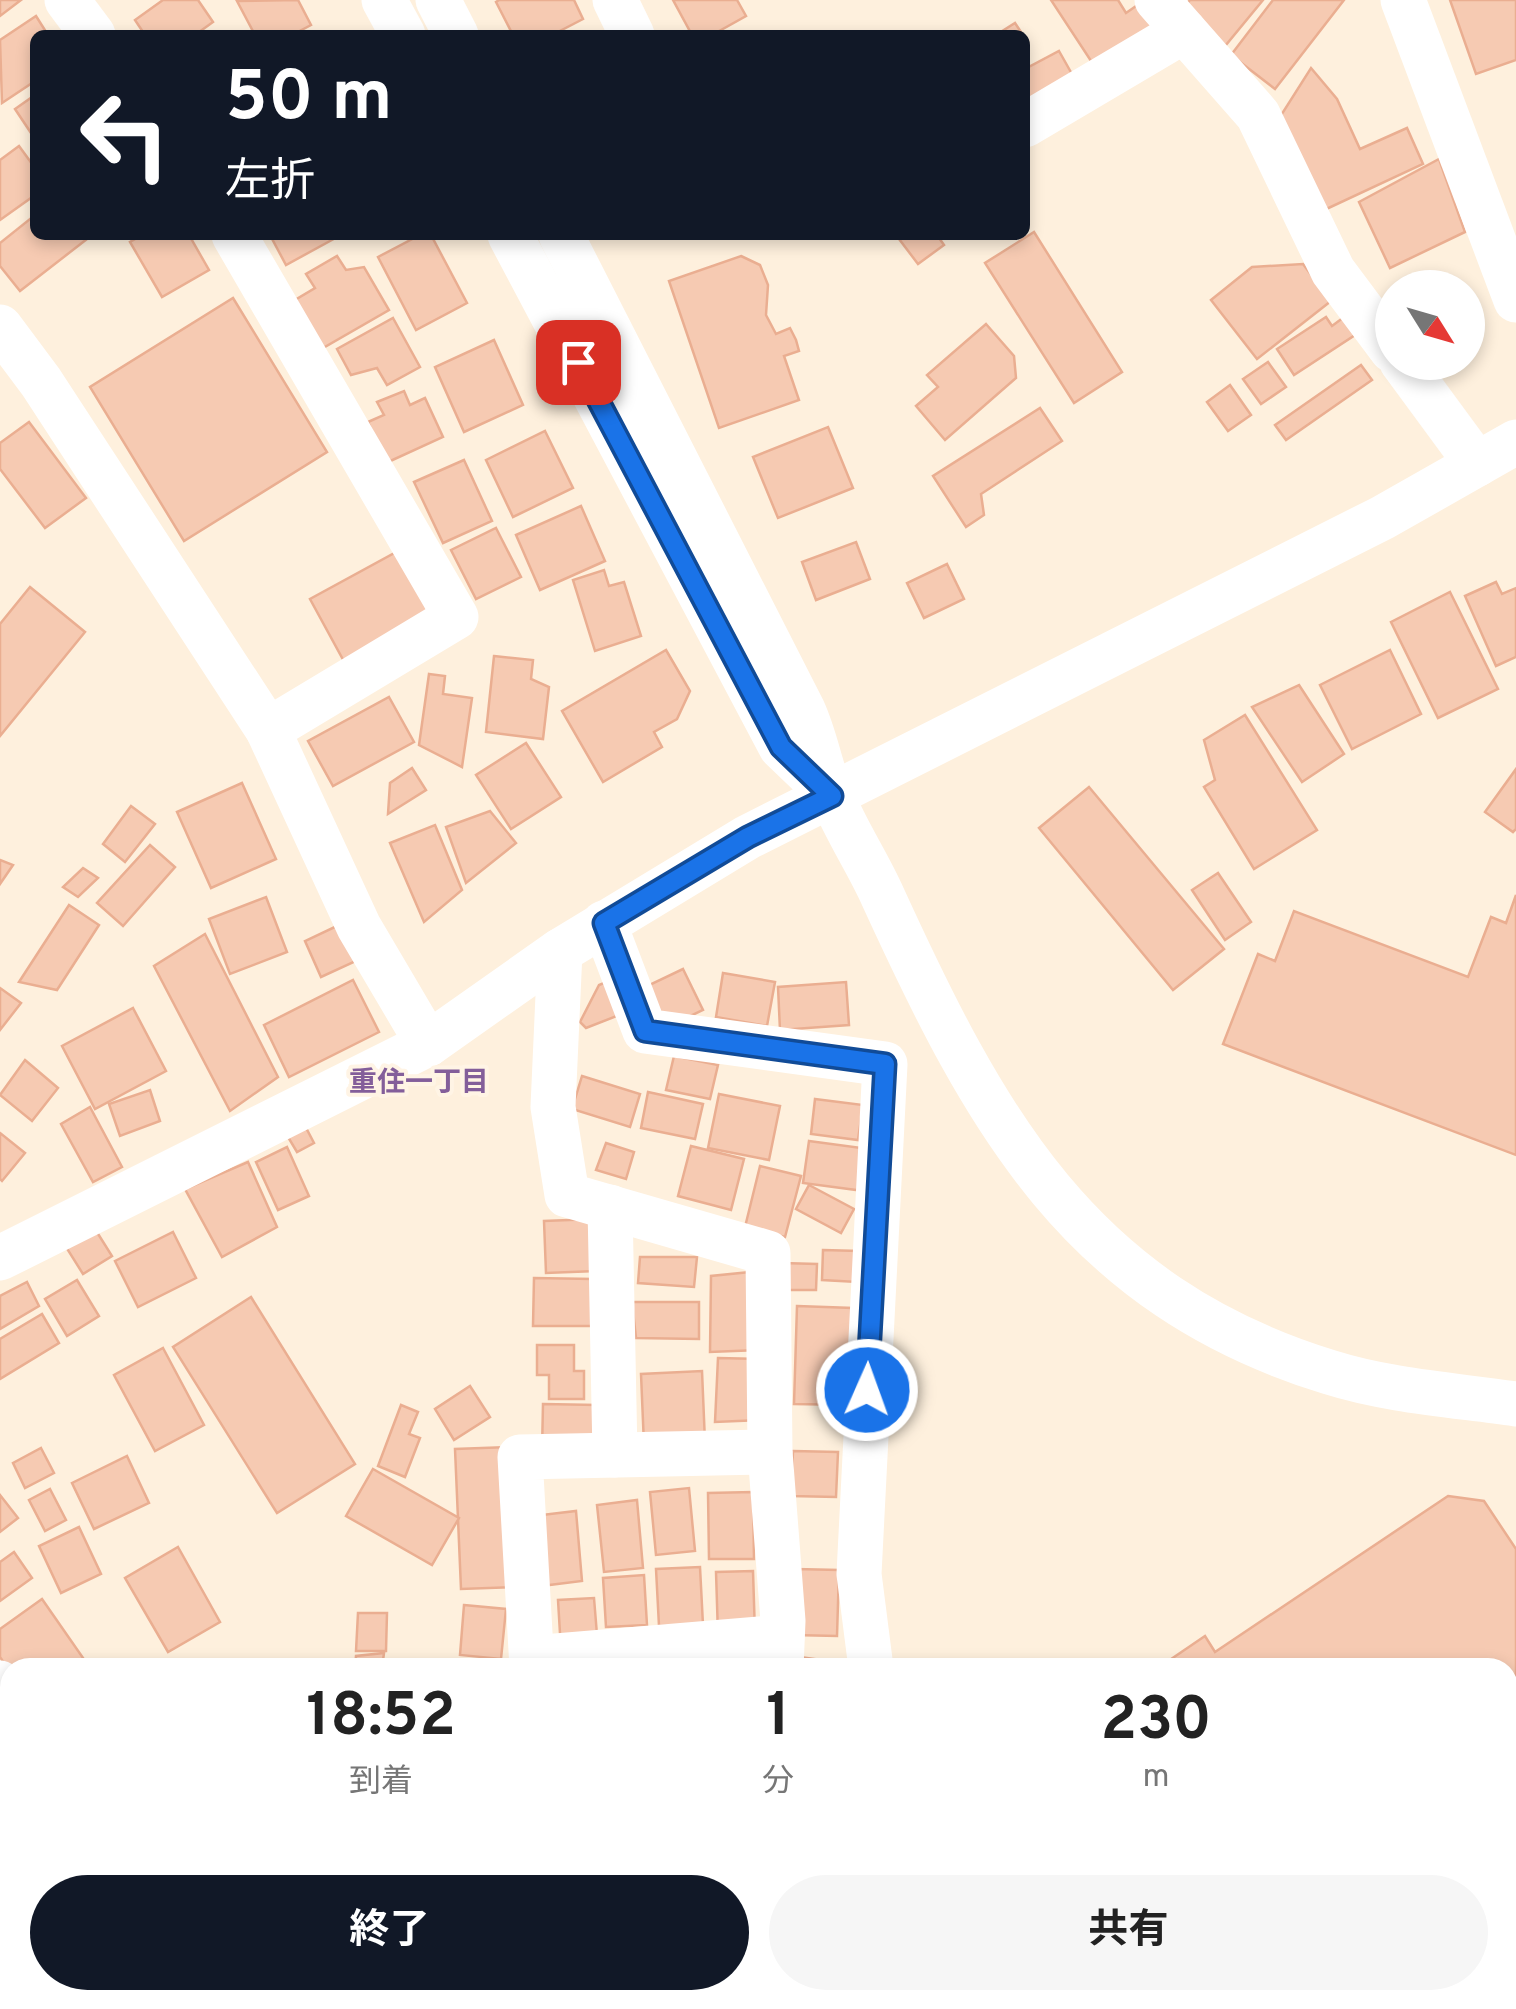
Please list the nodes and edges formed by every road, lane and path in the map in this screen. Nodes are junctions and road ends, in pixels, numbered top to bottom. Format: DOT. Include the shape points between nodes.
graph roads {
  1 [pos="68,0"];
  2 [pos="384,0"];
  3 [pos="438,0"];
  4 [pos="615,0"];
  5 [pos="1403,0"];
  6 [pos="1171,16"];
  7 [pos="90,30"];
  8 [pos="400,30"];
  9 [pos="453,30"];
  10 [pos="630,30"];
  11 [pos="1030,122"];
  12 [pos="237,240"];
  13 [pos="513,240"];
  14 [pos="564,240"];
  15 [pos="1516,300"];
  16 [pos="0,327"];
  17 [pos="1375,327"];
  18 [pos="1415,380"];
  19 [pos="1516,442"];
  20 [pos="1476,464"];
  21 [pos="268,730"];
  22 [pos="832,796"];
  23 [pos="604,923"];
  24 [pos="560,951"];
  25 [pos="428,1044"];
  26 [pos="610,1207"];
  27 [pos="0,1258"];
  28 [pos="1516,1404"];
  29 [pos="770,1452"];
  30 [pos="615,1455"];
  31 [pos="782,1652"];
  32 [pos="532,1658"];
  33 [pos="646,1658"];
  34 [pos="870,1658"];
  1 -- 7 [label="street"];
  2 -- 8 [label="street"];
  3 -- 9 [label="street"];
  4 -- 10 [label="street"];
  5 -- 15 [label="street"];
  6 -- 11 [label="street"];
  6 -- 17 [label="street" via="1258,115 1333,271"];
  12 -- 21 [label="street" via="456,618"];
  13 -- 22 [label="street" via="781,747"];
  14 -- 22 [label="street" via="808,720"];
  16 -- 21 [label="street"];
  18 -- 20 [label="street"];
  19 -- 20 [label="street"];
  20 -- 22 [label="street"];
  21 -- 25 [label="street" via="360,926"];
  22 -- 23 [label="street" via="748,837"];
  22 -- 28 [label="street" via="918,974 1001,1124 1078,1224 1133,1274 1201,1317 1330,1373"];
  23 -- 24 [label="street"];
  23 -- 34 [label="street" via="645,1031 885,1064 859,1574"];
  24 -- 25 [label="street"];
  24 -- 26 [label="street" via="553,1107 567,1195"];
  25 -- 27 [label="street"];
  26 -- 29 [label="street" via="768,1253"];
  26 -- 30 [label="street"];
  29 -- 30 [label="street"];
  29 -- 31 [label="street"];
  30 -- 32 [label="street" via="520,1457"];
  31 -- 33 [label="street"];
}
